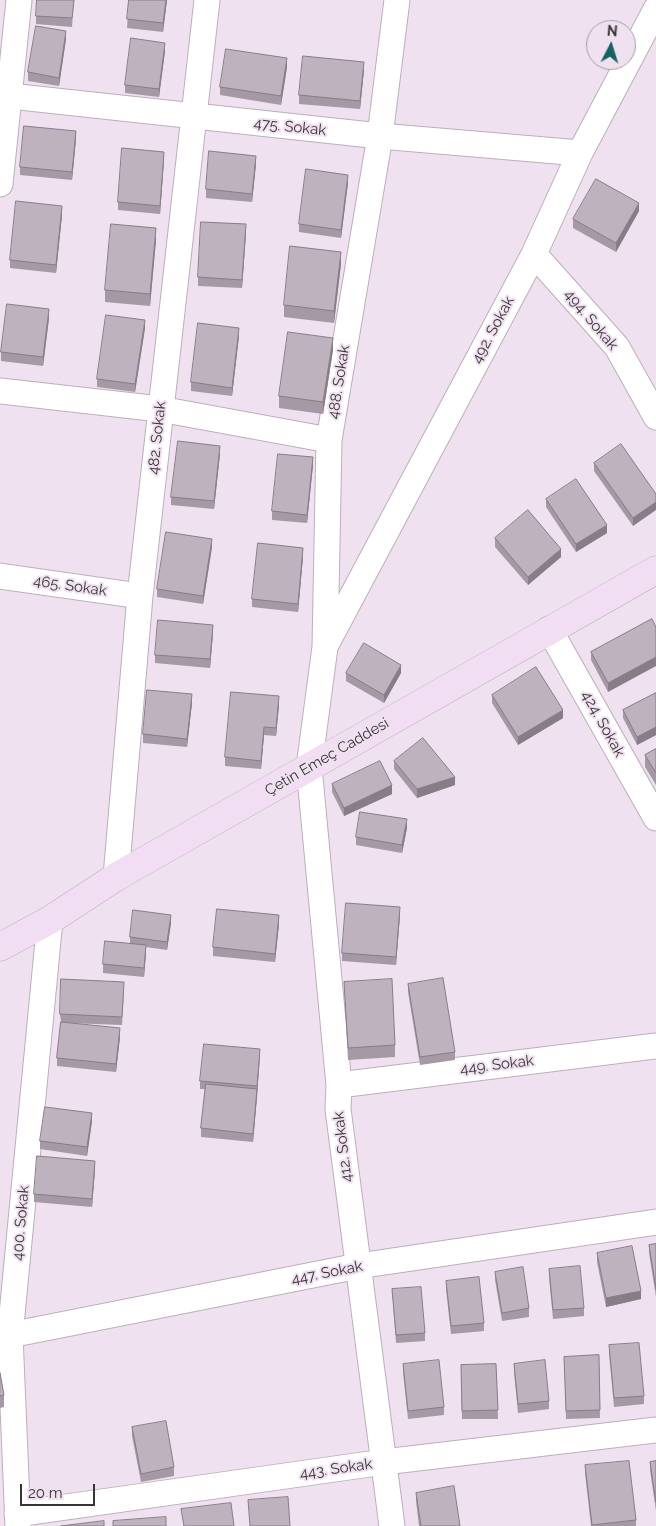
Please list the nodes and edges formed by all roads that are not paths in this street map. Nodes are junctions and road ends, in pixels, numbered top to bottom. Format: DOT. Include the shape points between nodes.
graph roads {
  1 [pos="19,0"];
  2 [pos="207,0"];
  3 [pos="397,0"];
  4 [pos="656,9"];
  5 [pos="4,95"];
  6 [pos="194,117"];
  7 [pos="380,136"];
  8 [pos="580,153"];
  9 [pos="0,184"];
  10 [pos="534,254"];
  11 [pos="0,391"];
  12 [pos="160,409"];
  13 [pos="655,411"];
  14 [pos="330,440"];
  15 [pos="656,570"];
  16 [pos="0,576"];
  17 [pos="140,596"];
  18 [pos="549,629"];
  19 [pos="325,647"];
  20 [pos="310,766"];
  21 [pos="656,818"];
  22 [pos="116,877"];
  23 [pos="50,920"];
  24 [pos="0,948"];
  25 [pos="656,1046"];
  26 [pos="339,1085"];
  27 [pos="656,1222"];
  28 [pos="358,1266"];
  29 [pos="5,1336"];
  30 [pos="656,1430"];
  31 [pos="384,1462"];
  32 [pos="17,1520"];
  33 [pos="392,1526"];
  1 -- 5 [label="street"];
  2 -- 6 [label="street, 482. Sokak"];
  3 -- 7 [label="street, 488. Sokak"];
  4 -- 8 [label="street, 492. Sokak"];
  5 -- 6 [label="street, 475. Sokak"];
  5 -- 9 [label="street"];
  6 -- 7 [label="street, 475. Sokak"];
  6 -- 12 [label="street, 482. Sokak"];
  7 -- 8 [label="street, 475. Sokak"];
  7 -- 14 [label="street, 488. Sokak"];
  8 -- 10 [label="street, 492. Sokak"];
  10 -- 13 [label="street, 494. Sokak" via="617,347"];
  10 -- 19 [label="street, 492. Sokak"];
  11 -- 12 [label="street"];
  12 -- 14 [label="street"];
  12 -- 17 [label="street, 482. Sokak"];
  14 -- 19 [label="street, 488. Sokak"];
  15 -- 18 [label="street, Çetin Emeç Caddesi"];
  16 -- 17 [label="street, 465. Sokak"];
  17 -- 22 [label="street, 482. Sokak"];
  18 -- 20 [label="street, Çetin Emeç Caddesi"];
  18 -- 21 [label="street, 424. Sokak"];
  19 -- 20 [label="street, 488. Sokak"];
  20 -- 22 [label="street, Çetin Emeç Caddesi"];
  20 -- 26 [label="street, 412. Sokak"];
  22 -- 23 [label="street, Çetin Emeç Caddesi"];
  23 -- 24 [label="street, Çetin Emeç Caddesi"];
  23 -- 29 [label="street, 400. Sokak"];
  25 -- 26 [label="street, 449. Sokak"];
  26 -- 28 [label="street, 412. Sokak" via="338,1109"];
  27 -- 28 [label="street, 447. Sokak"];
  28 -- 29 [label="street, 447. Sokak"];
  28 -- 31 [label="street, 412. Sokak"];
  29 -- 32 [label="street, 400. Sokak"];
  30 -- 31 [label="street, 443. Sokak"];
  31 -- 32 [label="street, 443. Sokak"];
  31 -- 33 [label="street, 412. Sokak"];
}
